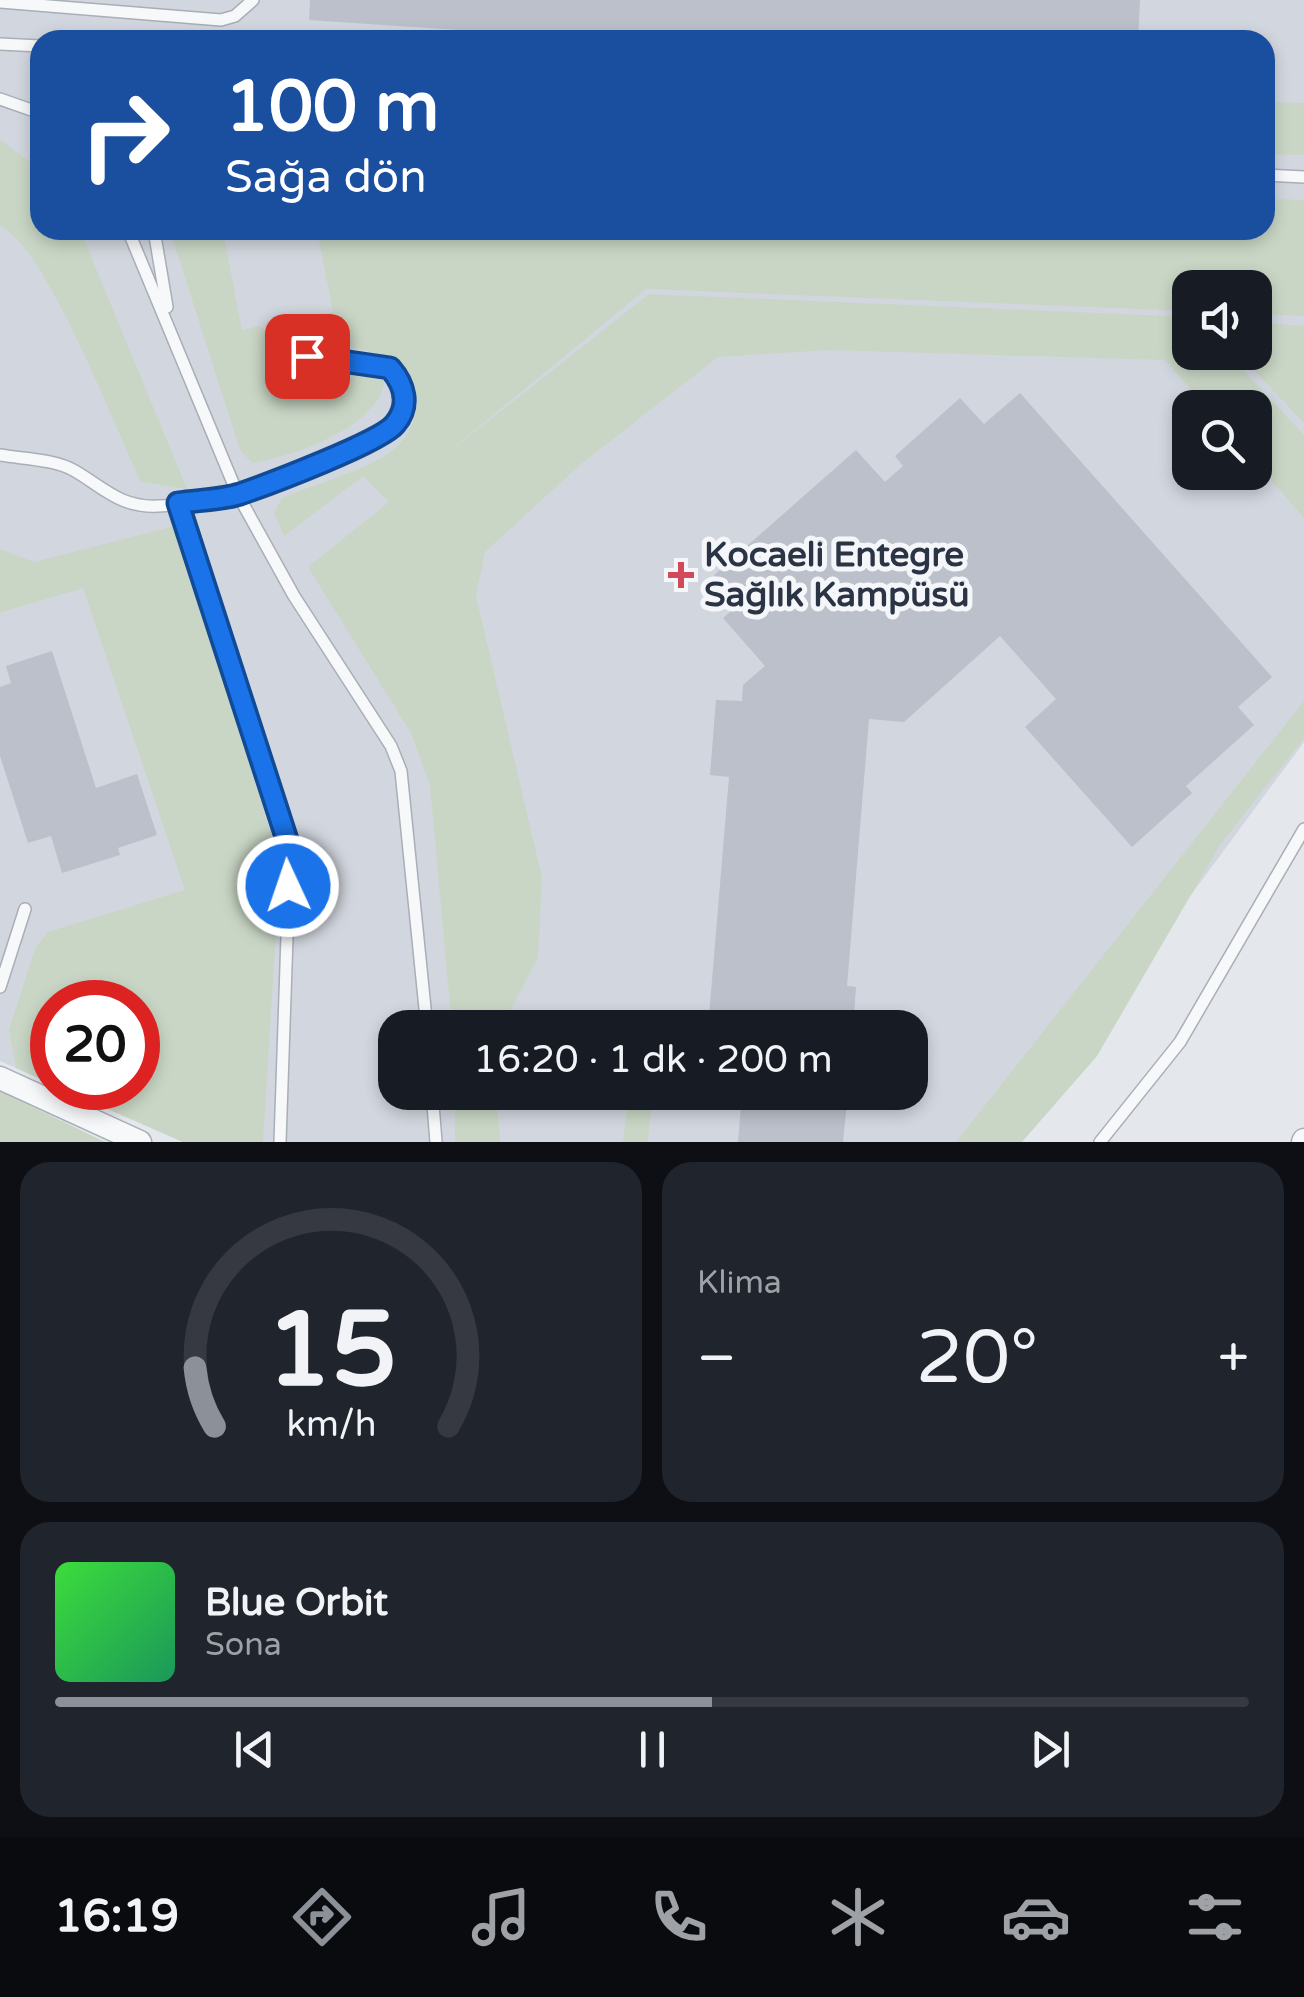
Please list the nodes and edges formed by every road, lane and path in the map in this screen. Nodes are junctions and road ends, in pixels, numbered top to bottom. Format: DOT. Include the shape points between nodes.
graph roads {
  1 [pos="253,0"];
  2 [pos="0,2"];
  3 [pos="0,44"];
  4 [pos="30,46"];
  5 [pos="0,99"];
  6 [pos="30,110"];
  7 [pos="1275,176"];
  8 [pos="1304,177"];
  9 [pos="132,240"];
  10 [pos="156,240"];
  11 [pos="171,326"];
  12 [pos="276,326"];
  13 [pos="0,455"];
  14 [pos="238,495"];
  15 [pos="178,503"];
  16 [pos="1304,830"];
  17 [pos="25,910"];
  18 [pos="0,987"];
  19 [pos="424,1010"];
  20 [pos="0,1078"];
  21 [pos="433,1110"];
  22 [pos="140,1142"];
  23 [pos="280,1142"];
  24 [pos="436,1142"];
  25 [pos="1100,1142"];
  1 -- 2 [label="lane" via="221,20"];
  3 -- 4 [label="lane"];
  5 -- 6 [label="lane"];
  7 -- 8 [label="lane"];
  9 -- 11 [label="lane"];
  10 -- 11 [label="lane"];
  11 -- 14 [label="lane"];
  12 -- 14 [label="lane" via="307,356 390,368 403,383 404,405 395,425 365,443"];
  13 -- 15 [label="lane" via="76,471 128,503"];
  14 -- 15 [label="lane"];
  14 -- 19 [label="lane" via="401,772"];
  15 -- 23 [label="lane" via="290,849"];
  16 -- 25 [label="lane" via="1180,1042"];
  17 -- 18 [label="lane"];
  20 -- 22 [label="street"];
  21 -- 24 [label="lane"];
}
